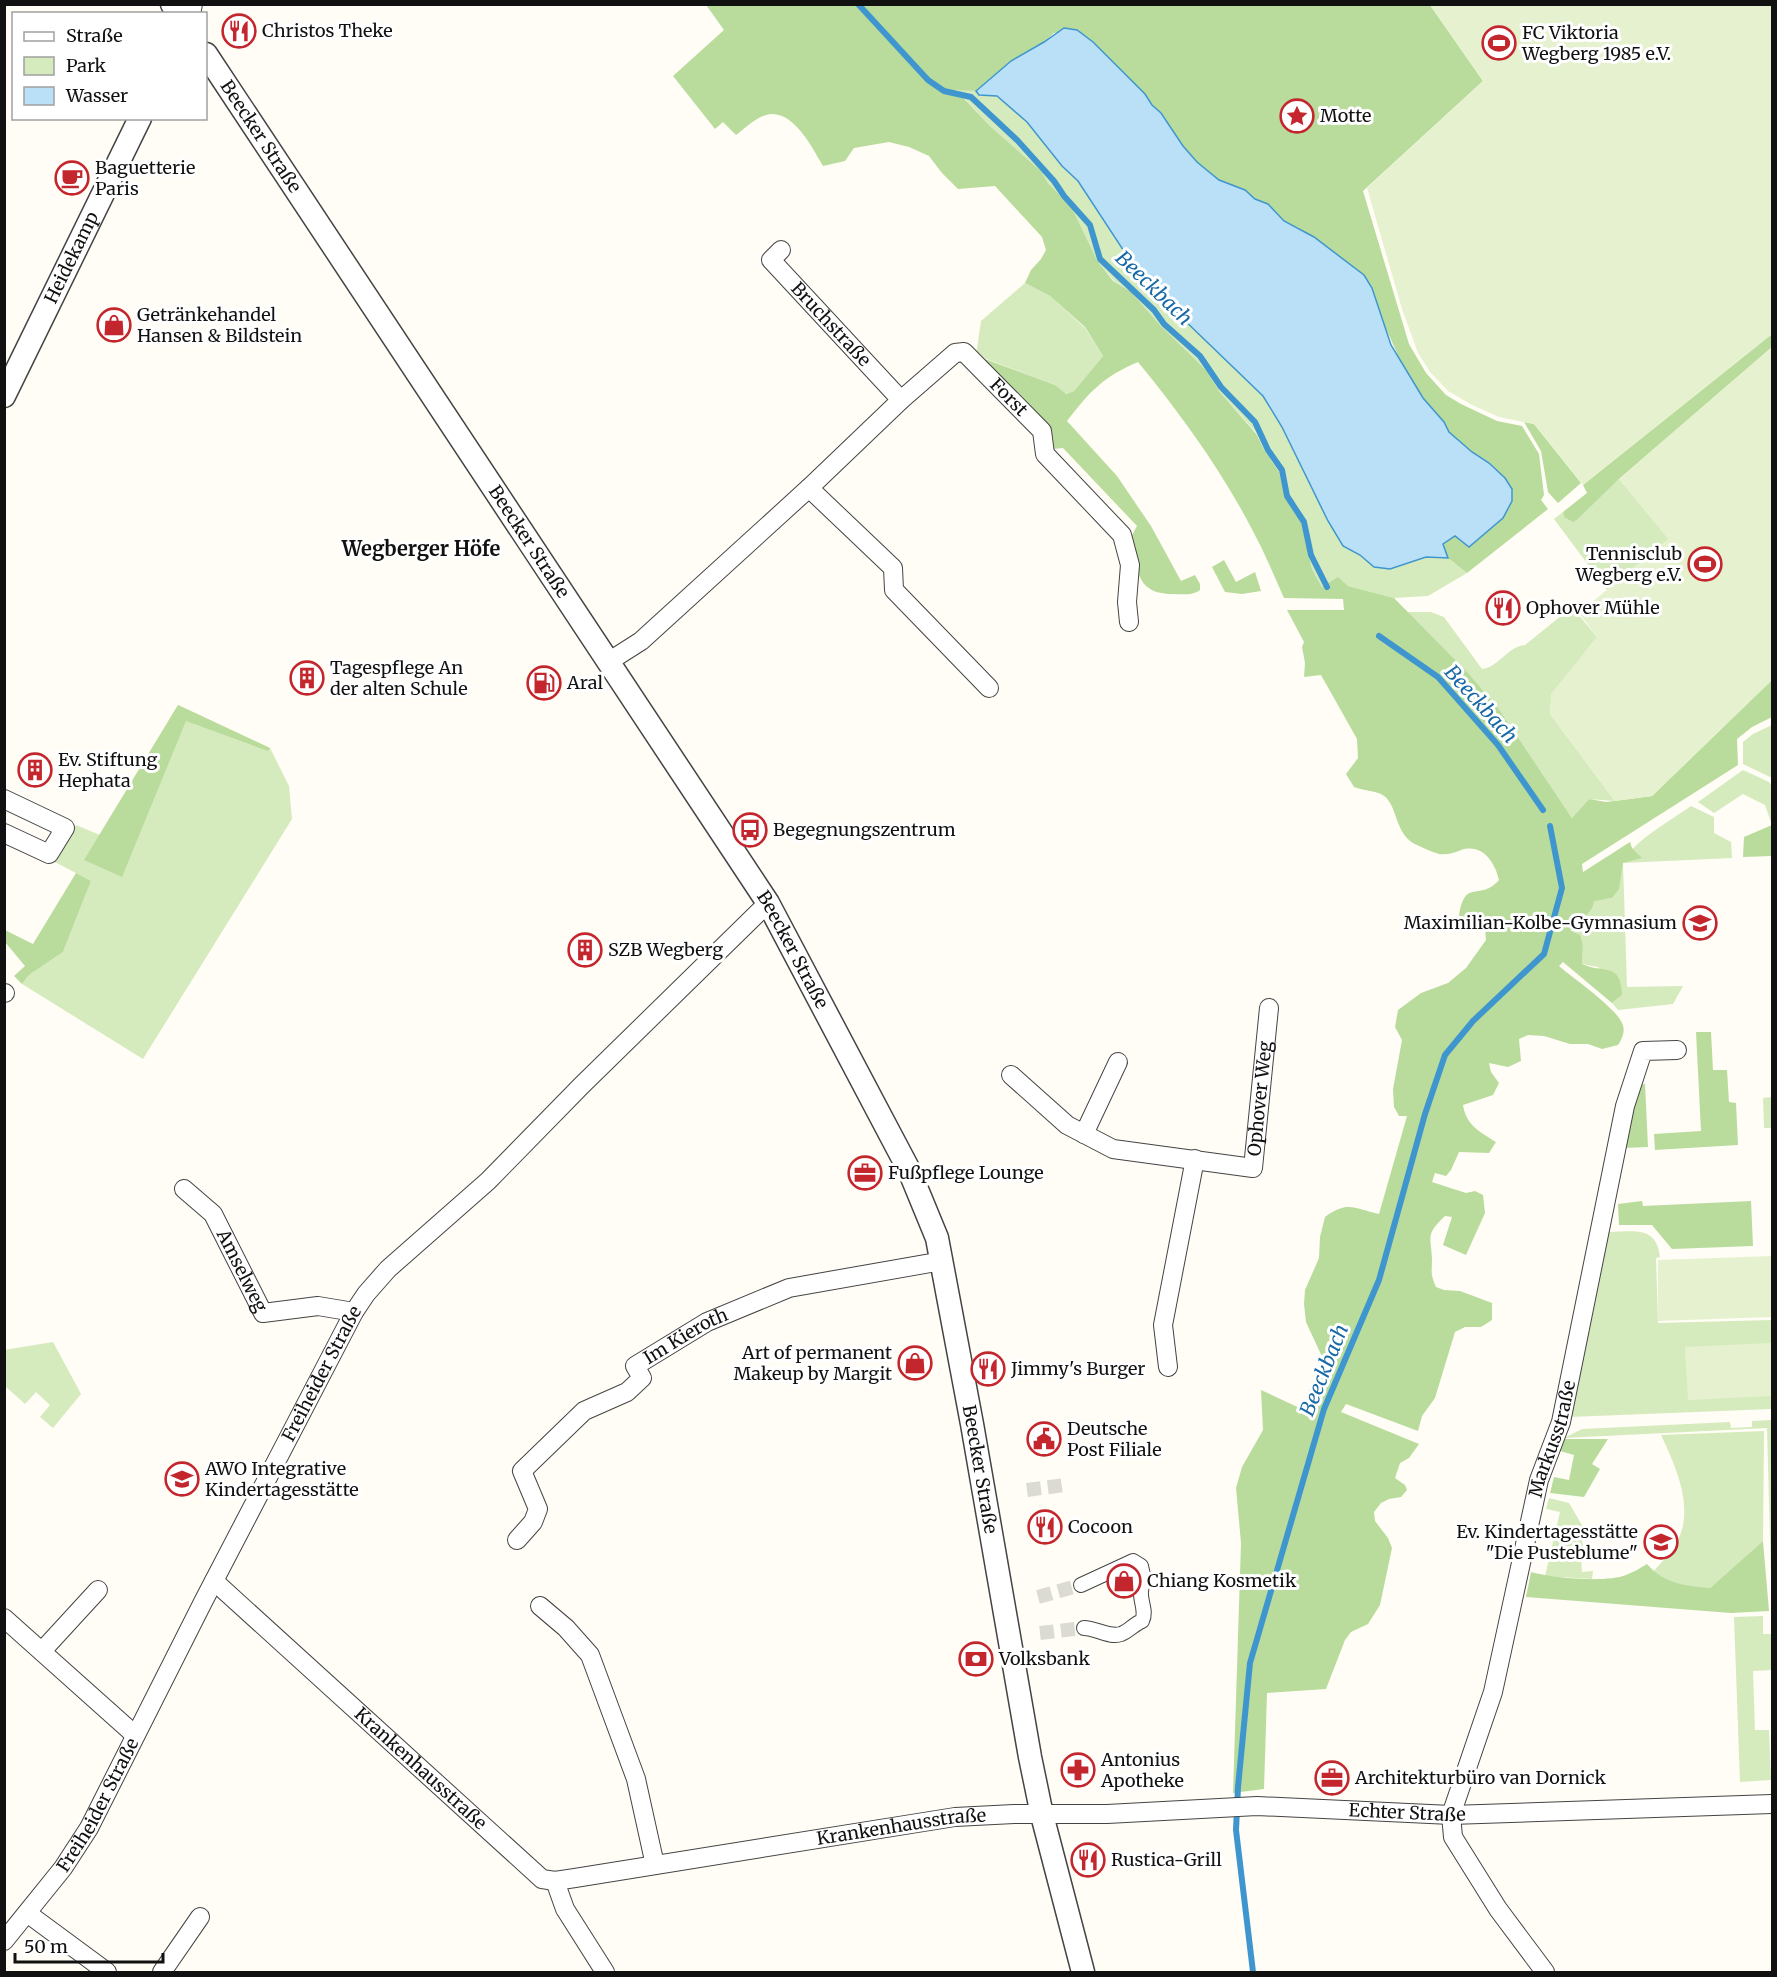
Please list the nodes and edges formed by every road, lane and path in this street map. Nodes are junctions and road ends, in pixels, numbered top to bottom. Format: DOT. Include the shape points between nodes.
graph roads {
  1 [pos="207,56"];
  2 [pos="139,120"];
  3 [pos="781,250"];
  4 [pos="4,396"];
  5 [pos="901,400"];
  6 [pos="809,488"];
  7 [pos="1129,622"];
  8 [pos="608,662"];
  9 [pos="989,688"];
  10 [pos="4,799"];
  11 [pos="4,833"];
  12 [pos="768,903"];
  13 [pos="1269,1008"];
  14 [pos="1677,1050"];
  15 [pos="1118,1062"];
  16 [pos="1011,1075"];
  17 [pos="1084,1134"];
  18 [pos="1195,1159"];
  19 [pos="184,1189"];
  20 [pos="942,1260"];
  21 [pos="354,1312"];
  22 [pos="1168,1367"];
  23 [pos="517,1540"];
  24 [pos="214,1581"];
  25 [pos="1081,1585"];
  26 [pos="98,1590"];
  27 [pos="540,1606"];
  28 [pos="4,1618"];
  29 [pos="1084,1628"];
  30 [pos="42,1651"];
  31 [pos="135,1735"];
  32 [pos="1773,1804"];
  33 [pos="1042,1815"];
  34 [pos="1451,1815"];
  35 [pos="655,1865"];
  36 [pos="555,1881"];
  37 [pos="27,1912"];
  38 [pos="200,1917"];
  39 [pos="4,1941"];
  40 [pos="107,1972"];
  41 [pos="162,1972"];
  42 [pos="605,1972"];
  43 [pos="1083,1972"];
  44 [pos="1545,1972"];
  1 -- 8 [label="street, Beecker Straße"];
  2 -- 4 [label="street, Heidekamp"];
  3 -- 5 [label="street, Bruchstraße" via="771,260"];
  5 -- 6 [label="street, Forst"];
  5 -- 7 [label="street, Forst" via="955,352 964,352 1042,431 1045,453 1122,535 1130,565"];
  6 -- 8 [label="street, Forst" via="641,641"];
  6 -- 9 [label="street" via="892,568 894,590"];
  8 -- 12 [label="street, Beecker Straße"];
  10 -- 11 [label="street" via="65,828 49,854"];
  12 -- 20 [label="street, Beecker Straße" via="909,1170 938,1238"];
  12 -- 21 [label="street, Freiheider Straße" via="488,1181 388,1269"];
  13 -- 18 [label="street, Ophover Weg" via="1253,1168"];
  14 -- 34 [label="street, Markusstraße" via="1643,1051 1625,1106 1561,1422 1539,1480 1493,1692"];
  15 -- 17 [label="street"];
  16 -- 17 [label="street, Ophover Weg" via="1066,1125"];
  17 -- 18 [label="street, Ophover Weg" via="1113,1149"];
  18 -- 22 [label="street" via="1163,1325"];
  19 -- 21 [label="street, Amselweg" via="213,1214 262,1313 318,1306"];
  20 -- 23 [label="street, Im Kieroth" via="789,1288 707,1322 635,1366 642,1378 627,1392 584,1411 522,1471 538,1509"];
  20 -- 33 [label="street, Beecker Straße"];
  21 -- 24 [label="street, Freiheider Straße"];
  24 -- 31 [label="street, Freiheider Straße"];
  24 -- 36 [label="street, Krankenhausstraße" via="542,1879"];
  25 -- 29 [label="street" via="1133,1561 1141,1566 1144,1577 1142,1621 1125,1633 1114,1635"];
  26 -- 30 [label="street"];
  27 -- 35 [label="street" via="590,1655 636,1779"];
  28 -- 30 [label="street"];
  30 -- 31 [label="street"];
  31 -- 37 [label="street, Freiheider Straße" via="89,1828"];
  32 -- 34 [label="street, Echter Straße"];
  33 -- 34 [label="street, Echter Straße" via="1246,1807"];
  33 -- 35 [label="street, Krankenhausstraße" via="955,1817"];
  33 -- 43 [label="street, Beecker Straße"];
  34 -- 44 [label="street" via="1453,1837 1498,1909"];
  35 -- 36 [label="street, Krankenhausstraße"];
  36 -- 42 [label="street" via="565,1909"];
  37 -- 39 [label="street, Freiheider Straße"];
  37 -- 40 [label="street"];
  38 -- 41 [label="street"];
}
